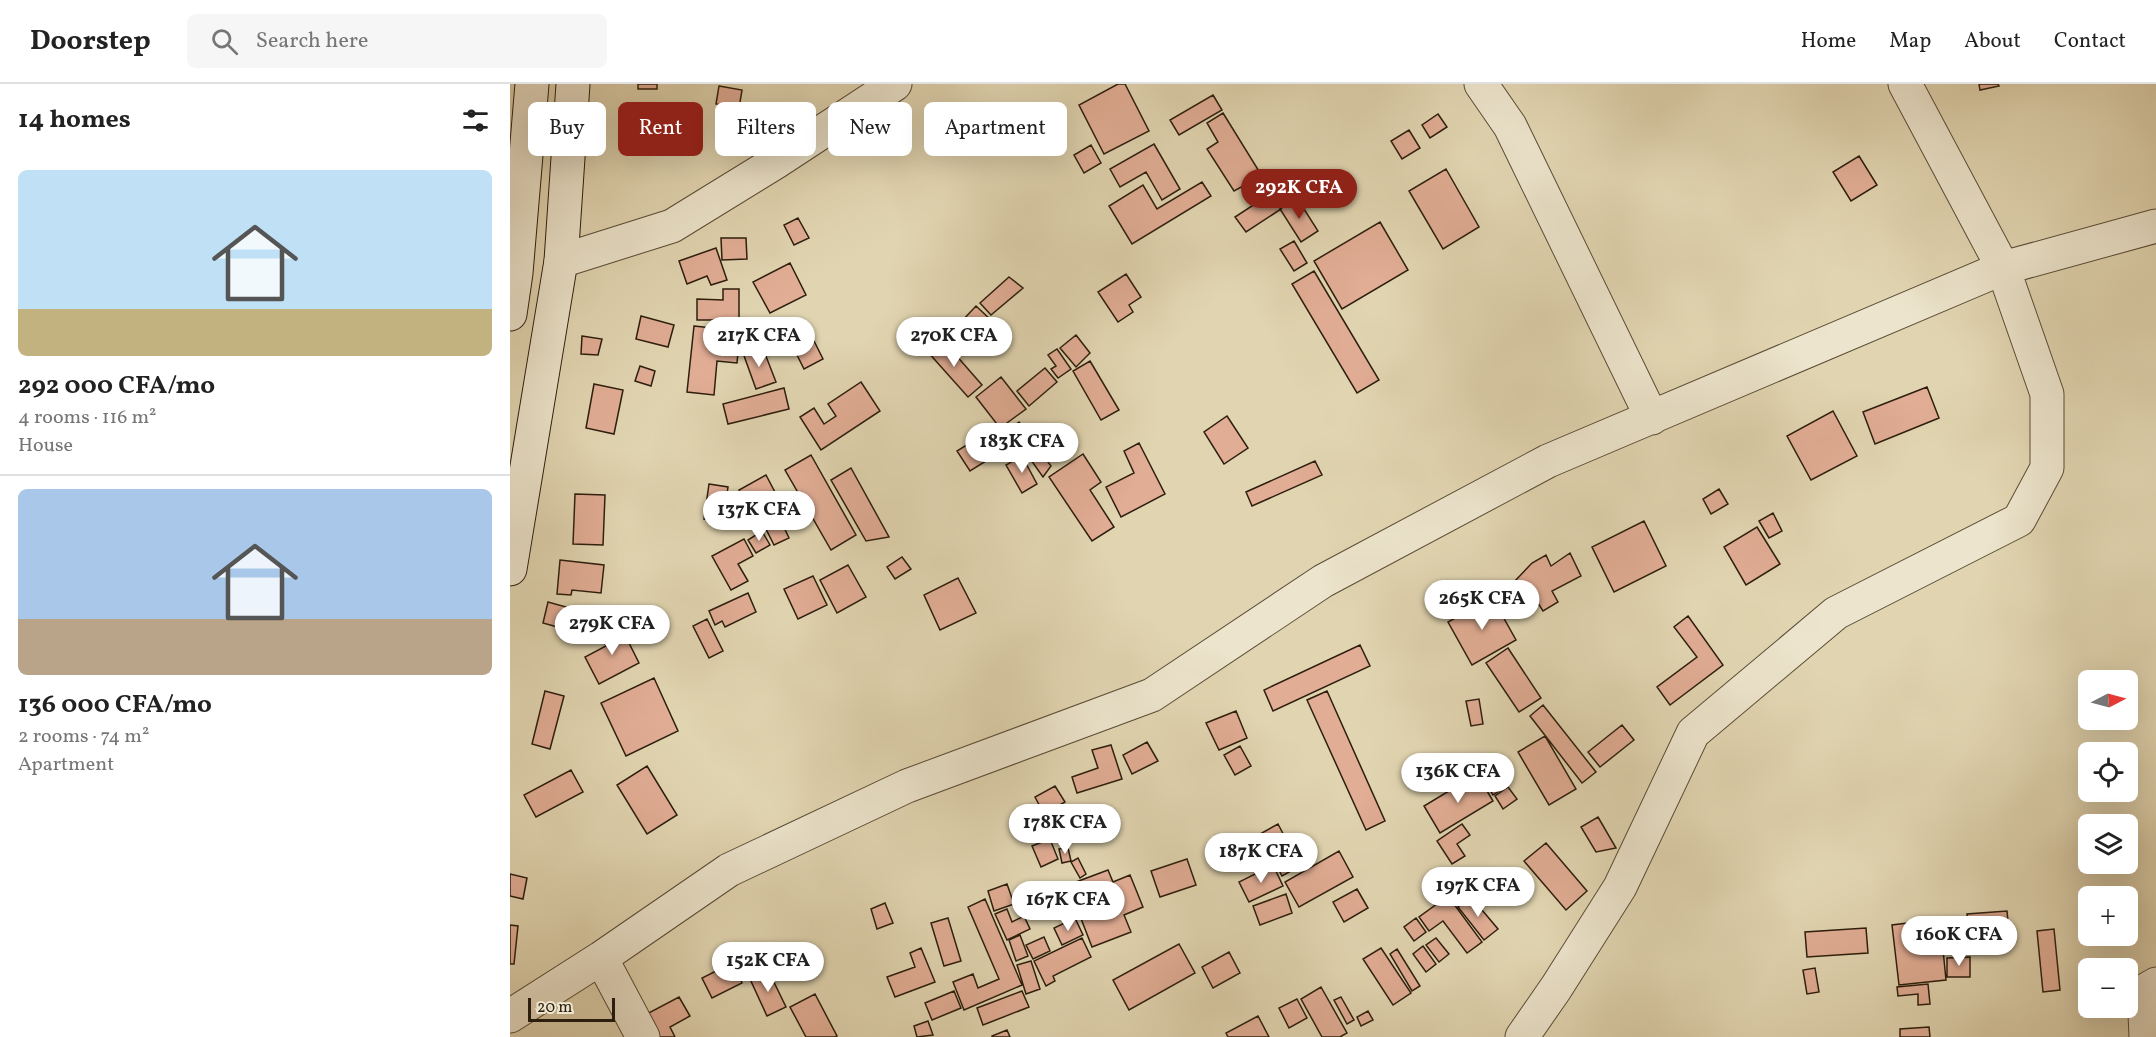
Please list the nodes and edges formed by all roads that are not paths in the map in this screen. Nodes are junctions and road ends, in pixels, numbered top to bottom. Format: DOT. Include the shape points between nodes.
graph roads {
  1 [pos="532,84"];
  2 [pos="573,84"];
  3 [pos="895,84"];
  4 [pos="1481,84"];
  5 [pos="1905,84"];
  6 [pos="2156,226"];
  7 [pos="561,261"];
  8 [pos="2003,268"];
  9 [pos="510,314"];
  10 [pos="1652,418"];
  11 [pos="510,569"];
  12 [pos="601,958"];
  13 [pos="2156,984"];
  14 [pos="510,1016"];
  15 [pos="643,1037"];
  16 [pos="1522,1037"];
  17 [pos="2146,1037"];
  1 -- 9 [label="street"];
  2 -- 7 [label="street"];
  3 -- 7 [label="street" via="672,226"];
  4 -- 10 [label="street" via="1510,126"];
  5 -- 8 [label="street"];
  6 -- 8 [label="street"];
  7 -- 11 [label="street"];
  8 -- 10 [label="street"];
  8 -- 16 [label="street" via="2047,394 2047,468 2019,520 1836,613 1693,733 1620,886"];
  10 -- 12 [label="street" via="1548,461 1323,581 1152,695 907,786 729,870"];
  12 -- 14 [label="street"];
  12 -- 15 [label="street"];
  13 -- 17 [label="street" via="2144,991"];
}
